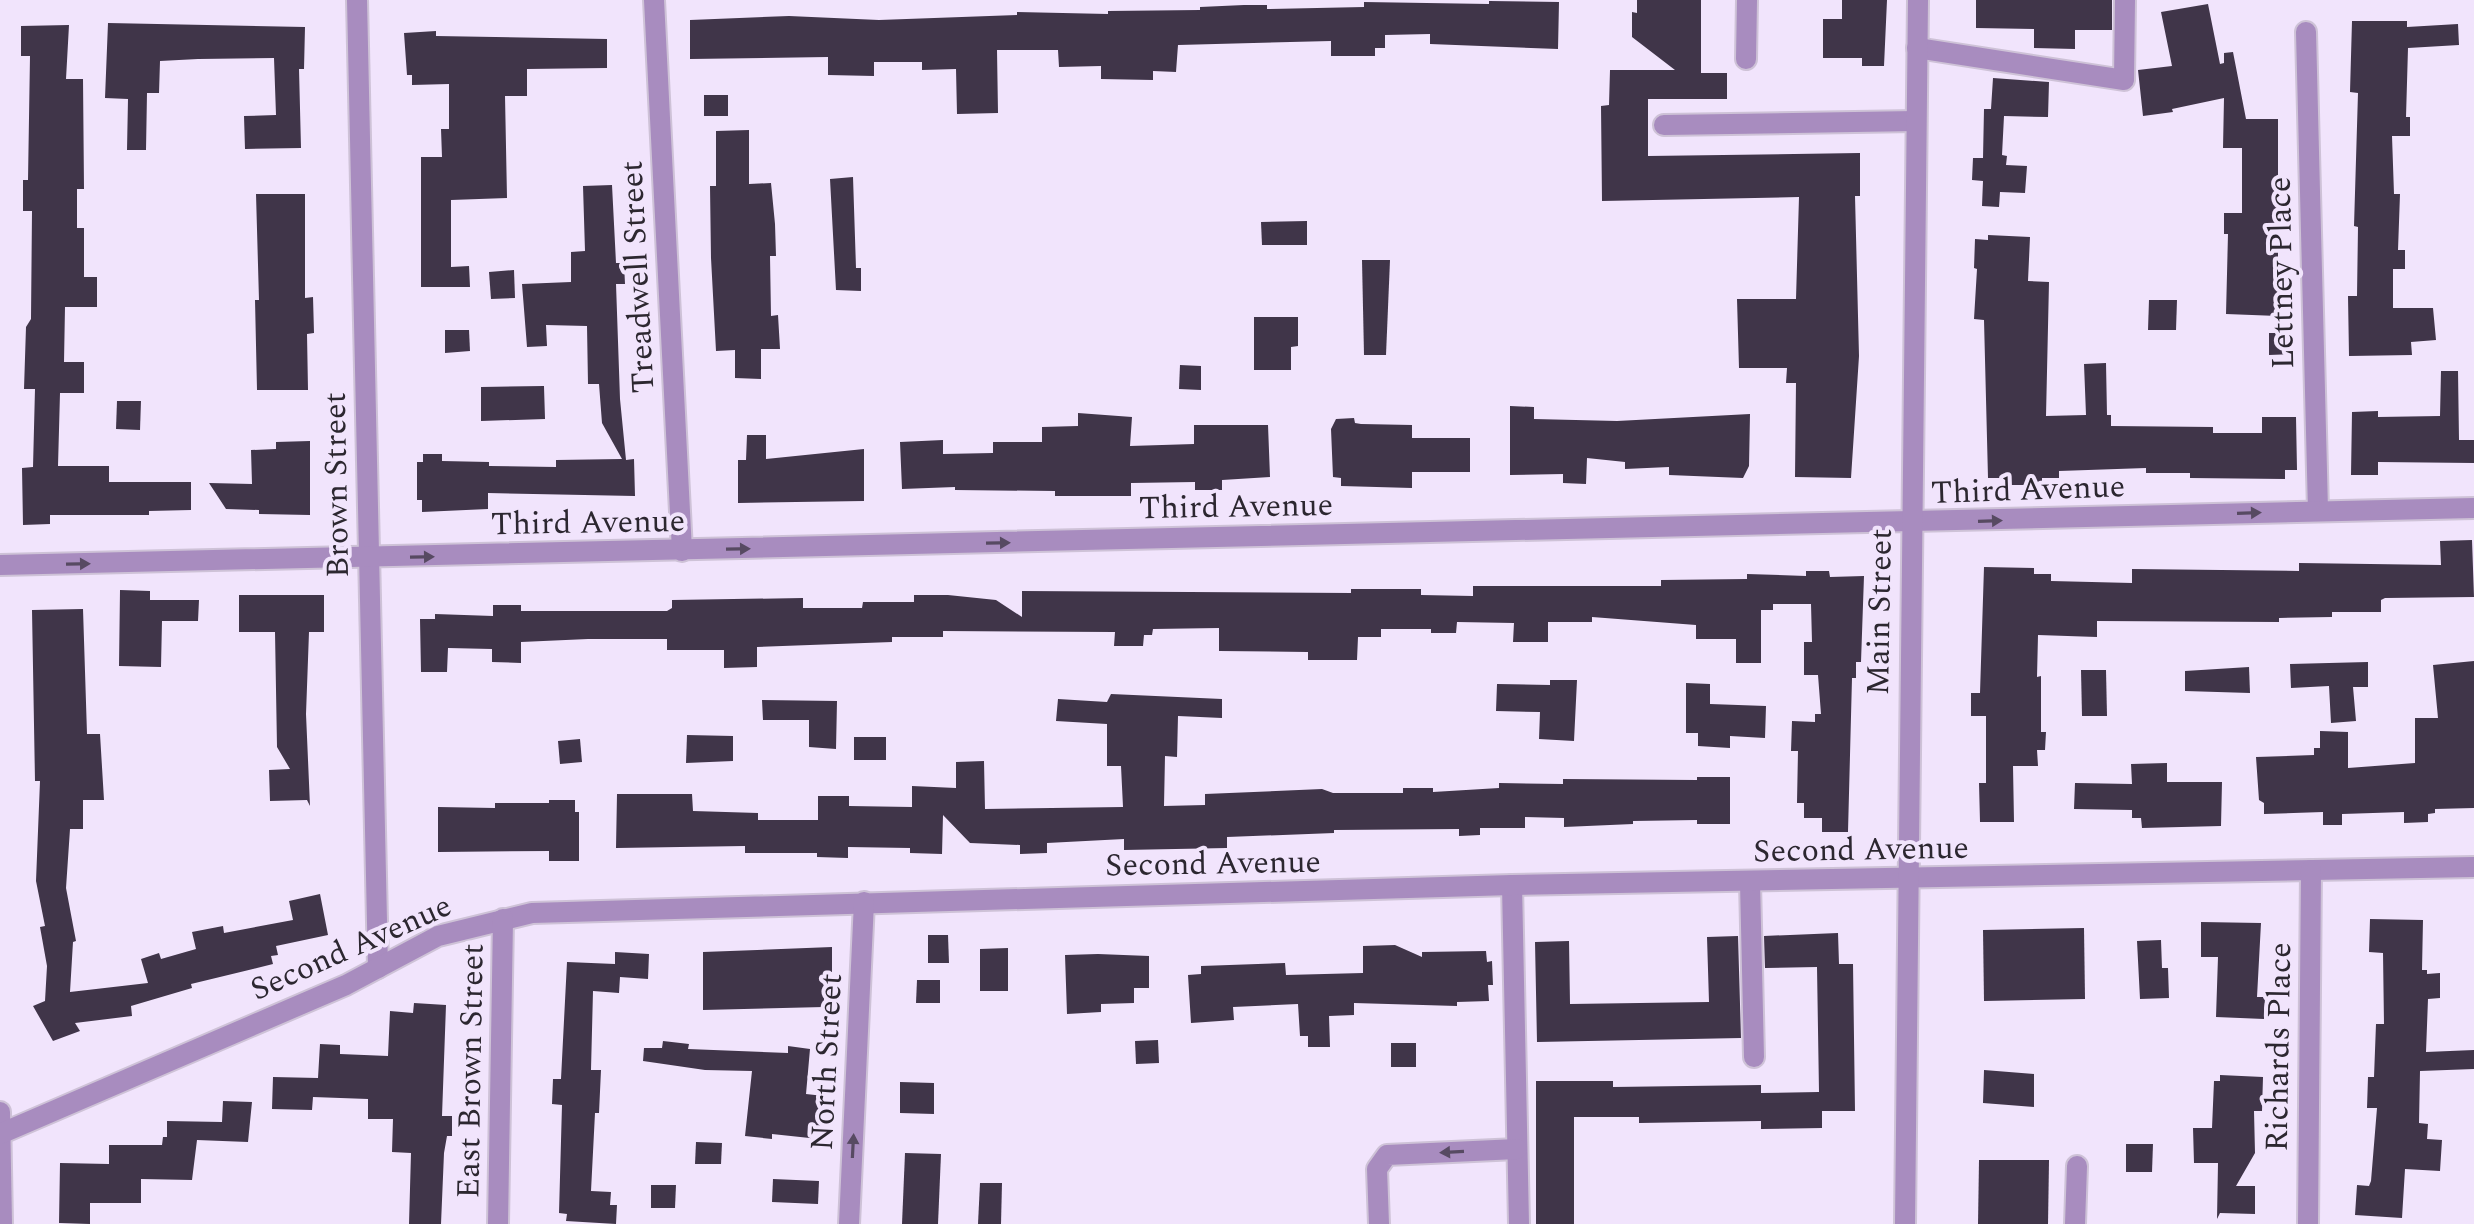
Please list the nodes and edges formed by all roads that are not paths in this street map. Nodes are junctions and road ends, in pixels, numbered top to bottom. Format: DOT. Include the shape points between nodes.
graph roads {
  1 [pos="357,0"];
  2 [pos="654,0"];
  3 [pos="1747,0"];
  4 [pos="1918,0"];
  5 [pos="2125,0"];
  6 [pos="2306,32"];
  7 [pos="1917,48"];
  8 [pos="1746,59"];
  9 [pos="1916,121"];
  10 [pos="1664,125"];
  11 [pos="2474,508"];
  12 [pos="2318,511"];
  13 [pos="1912,524"];
  14 [pos="682,551"];
  15 [pos="368,558"];
  16 [pos="0,565"];
  17 [pos="2474,867"];
  18 [pos="2311,870"];
  19 [pos="1910,878"];
  20 [pos="1750,882"];
  21 [pos="1512,885"];
  22 [pos="864,902"];
  23 [pos="503,919"];
  24 [pos="378,968"];
  25 [pos="1754,1057"];
  26 [pos="0,1112"];
  27 [pos="0,1134"];
  28 [pos="1517,1149"];
  29 [pos="2077,1166"];
  30 [pos="2,1224"];
  31 [pos="498,1224"];
  32 [pos="849,1224"];
  33 [pos="1379,1224"];
  34 [pos="1519,1224"];
  35 [pos="1905,1224"];
  36 [pos="2075,1224"];
  37 [pos="2308,1224"];
  1 -- 15 [label="street, Brown Street"];
  2 -- 14 [label="street, Treadwell Street"];
  3 -- 8 [label="street"];
  4 -- 7 [label="street, Main Street"];
  5 -- 7 [label="street" via="2124,80"];
  6 -- 12 [label="street, Lettney Place"];
  7 -- 9 [label="street, Main Street"];
  9 -- 10 [label="street"];
  9 -- 13 [label="street, Main Street"];
  11 -- 12 [label="street, Third Avenue"];
  13 -- 12 [label="street, Third Avenue, one-way"];
  14 -- 13 [label="street, Third Avenue, one-way"];
  13 -- 19 [label="street, Main Street"];
  15 -- 14 [label="street, Third Avenue, one-way"];
  16 -- 15 [label="street, Third Avenue, one-way"];
  15 -- 24 [label="street, Brown Street"];
  17 -- 18 [label="street, Second Avenue"];
  18 -- 19 [label="street, Second Avenue"];
  18 -- 37 [label="street, Richards Place"];
  19 -- 20 [label="street, Second Avenue"];
  19 -- 35 [label="street, Main Street"];
  20 -- 21 [label="street, Second Avenue"];
  20 -- 25 [label="street"];
  21 -- 22 [label="street, Second Avenue"];
  21 -- 28 [label="street"];
  22 -- 23 [label="street, Second Avenue" via="532,913"];
  32 -- 22 [label="street, North Street, one-way"];
  23 -- 24 [label="street, Second Avenue" via="438,936"];
  23 -- 31 [label="street, East Brown Street"];
  24 -- 27 [label="street, Second Avenue"];
  26 -- 27 [label="street"];
  27 -- 30 [label="street"];
  28 -- 33 [label="street, one-way" via="1387,1155 1377,1169"];
  28 -- 34 [label="street"];
  29 -- 36 [label="street"];
}
